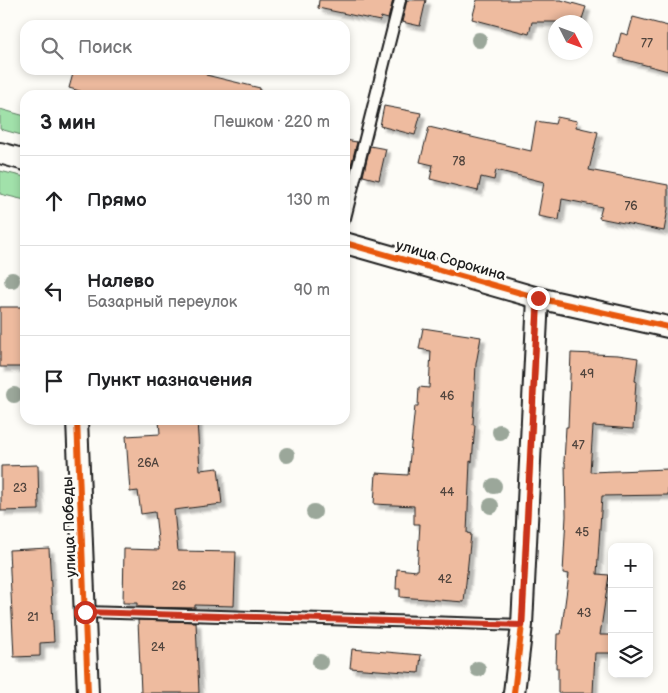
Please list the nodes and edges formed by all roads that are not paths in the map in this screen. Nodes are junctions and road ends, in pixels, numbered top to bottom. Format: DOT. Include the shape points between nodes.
graph roads {
  1 [pos="400,0"];
  2 [pos="0,153"];
  3 [pos="20,159"];
  4 [pos="350,198"];
  5 [pos="350,244"];
  6 [pos="538,298"];
  7 [pos="668,327"];
  8 [pos="77,425"];
  9 [pos="85,612"];
  10 [pos="522,625"];
  11 [pos="88,693"];
  12 [pos="514,693"];
  1 -- 4 [label="lane"];
  2 -- 3 [label="street"];
  5 -- 6 [label="street, улица Сорокина"];
  6 -- 7 [label="street, улица Сорокина"];
  6 -- 10 [label="street"];
  8 -- 9 [label="street, улица Победы"];
  9 -- 10 [label="lane"];
  9 -- 11 [label="street, улица Победы"];
  10 -- 12 [label="street"];
}
